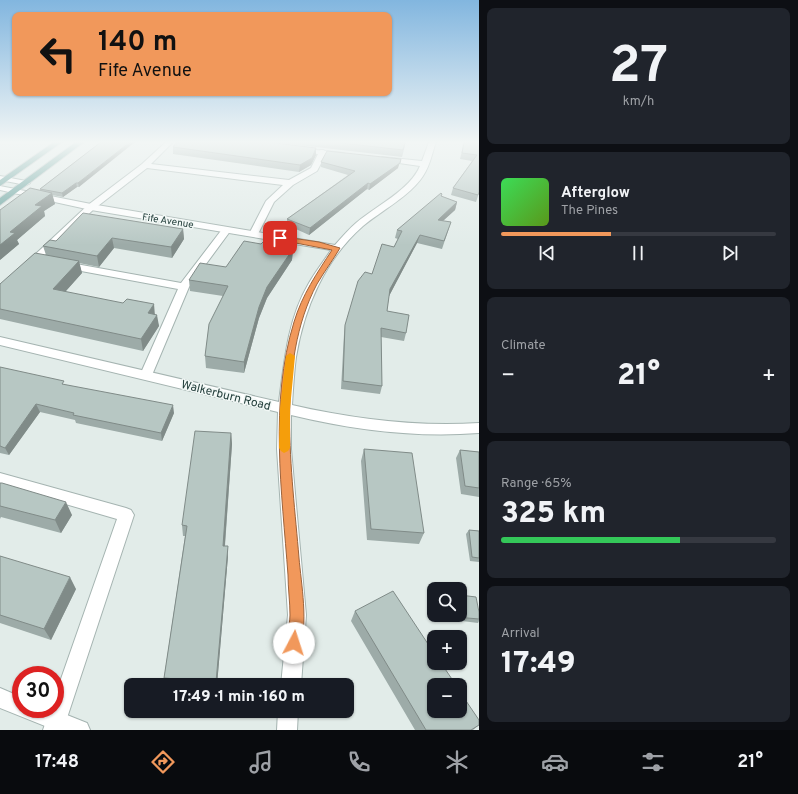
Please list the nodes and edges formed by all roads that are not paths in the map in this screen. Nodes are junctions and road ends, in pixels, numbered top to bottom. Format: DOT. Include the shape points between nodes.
graph roads {
  1 [pos="35,176"];
  2 [pos="132,176"];
  3 [pos="231,176"];
  4 [pos="302,176"];
  5 [pos="418,176"];
  6 [pos="2,180"];
  7 [pos="26,183"];
  8 [pos="290,183"];
  9 [pos="0,188"];
  10 [pos="14,192"];
  11 [pos="0,202"];
  12 [pos="91,207"];
  13 [pos="226,230"];
  14 [pos="254,234"];
  15 [pos="337,248"];
  16 [pos="34,259"];
  17 [pos="23,270"];
  18 [pos="184,287"];
  19 [pos="0,341"];
  20 [pos="146,375"];
  21 [pos="285,409"];
  22 [pos="479,428"];
  23 [pos="0,479"];
  24 [pos="292,678"];
  25 [pos="0,698"];
  26 [pos="12,703"];
  27 [pos="42,718"];
  28 [pos="287,718"];
  29 [pos="55,726"];
  30 [pos="80,730"];
  31 [pos="286,730"];
  1 -- 7 [label="main road"];
  2 -- 12 [label="street"];
  3 -- 8 [label="street"];
  4 -- 8 [label="street"];
  5 -- 15 [label="street" via="410,186 359,225"];
  6 -- 7 [label="street"];
  7 -- 10 [label="main road"];
  8 -- 14 [label="street" via="270,201"];
  9 -- 10 [label="street, Fife Avenue"];
  10 -- 11 [label="main road"];
  10 -- 12 [label="street, Fife Avenue"];
  12 -- 13 [label="street, Fife Avenue"];
  12 -- 16 [label="street"];
  13 -- 14 [label="street, Fife Avenue"];
  13 -- 18 [label="street"];
  14 -- 15 [label="street, Fife Avenue"];
  15 -- 21 [label="street" via="313,284 298,321 290,357"];
  16 -- 17 [label="street"];
  16 -- 18 [label="street"];
  18 -- 20 [label="street"];
  19 -- 20 [label="street, Walkerburn Road"];
  20 -- 21 [label="street, Walkerburn Road"];
  21 -- 22 [label="street, Walkerburn Road" via="321,418 408,429"];
  21 -- 24 [label="street" via="284,449 297,615"];
  23 -- 29 [label="street" via="126,515"];
  25 -- 26 [label="street"];
  27 -- 29 [label="street"];
  28 -- 31 [label="street"];
  29 -- 30 [label="street"];
}
